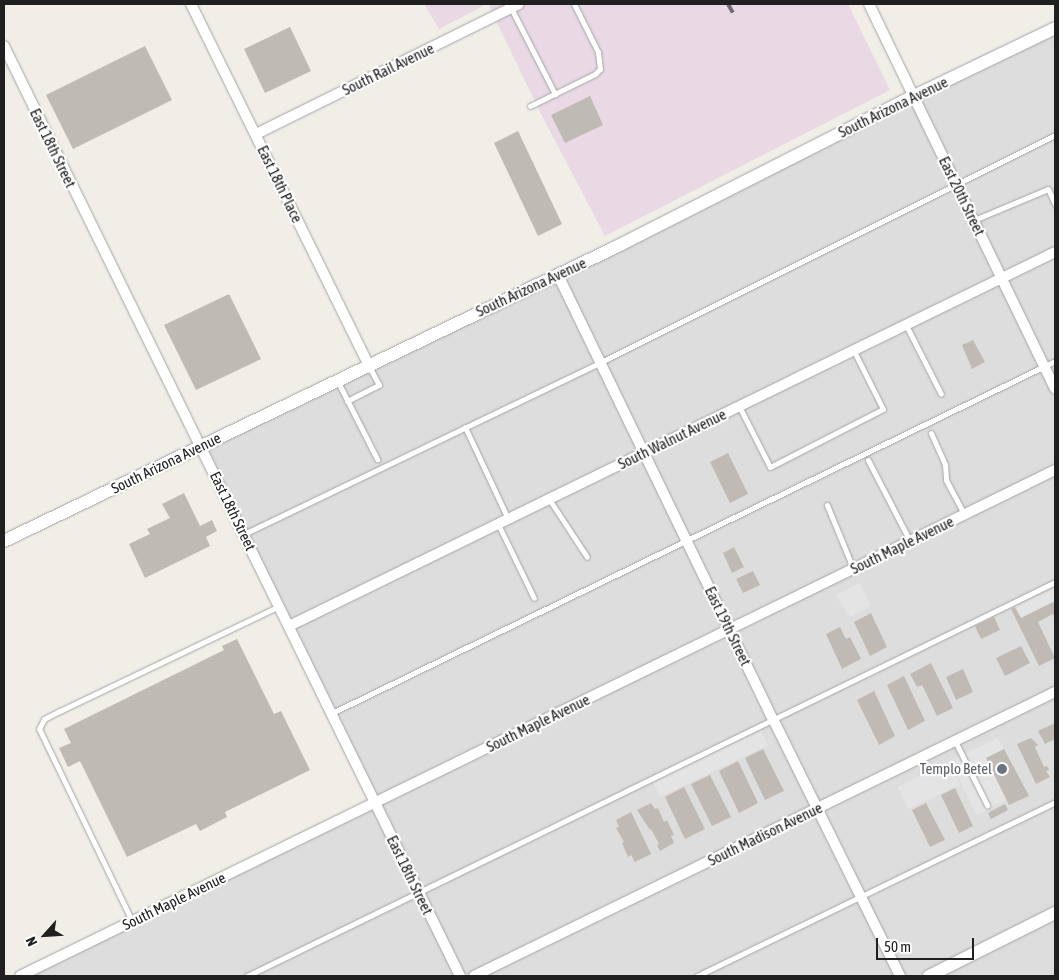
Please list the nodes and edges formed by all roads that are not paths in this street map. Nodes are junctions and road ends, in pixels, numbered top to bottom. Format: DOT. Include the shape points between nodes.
graph roads {
  1 [pos="191,4"];
  2 [pos="574,4"];
  3 [pos="869,4"];
  4 [pos="515,6"];
  5 [pos="1055,28"];
  6 [pos="4,46"];
  7 [pos="555,94"];
  8 [pos="914,96"];
  9 [pos="530,106"];
  10 [pos="256,134"];
  11 [pos="1055,136"];
  12 [pos="956,184"];
  13 [pos="1055,204"];
  14 [pos="973,220"];
  15 [pos="1055,252"];
  16 [pos="558,275"];
  17 [pos="1002,278"];
  18 [pos="906,325"];
  19 [pos="854,350"];
  20 [pos="1055,361"];
  21 [pos="600,362"];
  22 [pos="368,364"];
  23 [pos="1045,366"];
  24 [pos="337,380"];
  25 [pos="1055,388"];
  26 [pos="941,394"];
  27 [pos="347,401"];
  28 [pos="739,406"];
  29 [pos="465,427"];
  30 [pos="931,433"];
  31 [pos="202,447"];
  32 [pos="644,452"];
  33 [pos="376,459"];
  34 [pos="868,460"];
  35 [pos="1055,470"];
  36 [pos="549,499"];
  37 [pos="827,505"];
  38 [pos="965,514"];
  39 [pos="508,519"];
  40 [pos="498,524"];
  41 [pos="244,534"];
  42 [pos="4,541"];
  43 [pos="686,541"];
  44 [pos="910,541"];
  45 [pos="587,557"];
  46 [pos="854,569"];
  47 [pos="1055,582"];
  48 [pos="534,598"];
  49 [pos="279,606"];
  50 [pos="289,626"];
  51 [pos="729,630"];
  52 [pos="1055,692"];
  53 [pos="332,714"];
  54 [pos="773,720"];
  55 [pos="955,741"];
  56 [pos="1055,802"];
  57 [pos="375,803"];
  58 [pos="986,805"];
  59 [pos="817,808"];
  60 [pos="419,892"];
  61 [pos="861,896"];
  62 [pos="1055,913"];
  63 [pos="132,921"];
  64 [pos="20,976"];
  65 [pos="247,976"];
  66 [pos="460,976"];
  67 [pos="474,976"];
  68 [pos="697,976"];
  69 [pos="900,976"];
  70 [pos="929,976"];
  1 -- 10 [label="street, East 18th Place"];
  2 -- 7 [label="lane" via="598,52 600,69"];
  3 -- 8 [label="street, East 20th Street"];
  4 -- 7 [label="lane"];
  4 -- 10 [label="street, South Rail Avenue"];
  5 -- 8 [label="street, South Arizona Avenue"];
  6 -- 31 [label="street, East 18th Street"];
  7 -- 9 [label="lane"];
  8 -- 12 [label="street, East 20th Street"];
  8 -- 16 [label="street, South Arizona Avenue"];
  10 -- 22 [label="street, East 18th Place"];
  11 -- 12 [label="lane"];
  12 -- 14 [label="street, East 20th Street"];
  12 -- 21 [label="lane"];
  13 -- 14 [label="lane" via="1048,189"];
  14 -- 17 [label="street, East 20th Street"];
  15 -- 17 [label="street, South Walnut Avenue"];
  16 -- 21 [label="street, East 19th Street"];
  16 -- 22 [label="street, South Arizona Avenue"];
  17 -- 18 [label="street, South Walnut Avenue"];
  17 -- 23 [label="street, East 20th Street"];
  18 -- 19 [label="street, South Walnut Avenue"];
  18 -- 26 [label="lane"];
  19 -- 28 [label="street, South Walnut Avenue"];
  19 -- 28 [label="lane" via="883,409 770,467"];
  20 -- 23 [label="lane"];
  21 -- 29 [label="lane"];
  21 -- 32 [label="street, East 19th Street"];
  22 -- 24 [label="street, South Arizona Avenue"];
  22 -- 27 [label="lane" via="379,385"];
  23 -- 25 [label="street, East 20th Street"];
  23 -- 43 [label="lane"];
  24 -- 27 [label="lane"];
  24 -- 31 [label="street, South Arizona Avenue"];
  27 -- 33 [label="lane"];
  28 -- 32 [label="street, South Walnut Avenue"];
  29 -- 39 [label="lane"];
  29 -- 41 [label="lane"];
  30 -- 38 [label="lane" via="945,465 946,480"];
  31 -- 41 [label="street, East 18th Street"];
  31 -- 42 [label="street, South Arizona Avenue"];
  32 -- 36 [label="street, South Walnut Avenue"];
  32 -- 43 [label="street, East 19th Street"];
  34 -- 44 [label="lane"];
  35 -- 38 [label="street, South Maple Avenue"];
  36 -- 39 [label="street, South Walnut Avenue"];
  36 -- 45 [label="lane"];
  37 -- 46 [label="lane"];
  38 -- 44 [label="street, South Maple Avenue"];
  39 -- 40 [label="street, South Walnut Avenue"];
  40 -- 48 [label="lane"];
  40 -- 50 [label="street, South Walnut Avenue"];
  41 -- 49 [label="street, East 18th Street"];
  43 -- 51 [label="street, East 19th Street"];
  43 -- 53 [label="lane"];
  44 -- 46 [label="street, South Maple Avenue"];
  46 -- 51 [label="street, South Maple Avenue"];
  47 -- 54 [label="lane"];
  49 -- 50 [label="street, East 18th Street"];
  49 -- 63 [label="lane" via="44,719 39,729"];
  50 -- 53 [label="street, East 18th Street"];
  51 -- 54 [label="street, East 19th Street"];
  51 -- 57 [label="street, South Maple Avenue"];
  52 -- 55 [label="street, South Madison Avenue"];
  53 -- 57 [label="street, East 18th Street"];
  54 -- 59 [label="street, East 19th Street"];
  54 -- 60 [label="lane"];
  55 -- 58 [label="lane"];
  55 -- 59 [label="street, South Madison Avenue"];
  56 -- 61 [label="lane"];
  57 -- 60 [label="street, East 18th Street"];
  57 -- 63 [label="street, South Maple Avenue"];
  59 -- 61 [label="street, East 19th Street"];
  59 -- 67 [label="street, South Madison Avenue"];
  60 -- 65 [label="lane"];
  60 -- 66 [label="street, East 18th Street"];
  61 -- 68 [label="lane"];
  61 -- 69 [label="street, East 19th Street"];
  62 -- 70 [label="street"];
  63 -- 64 [label="street, South Maple Avenue"];
}
